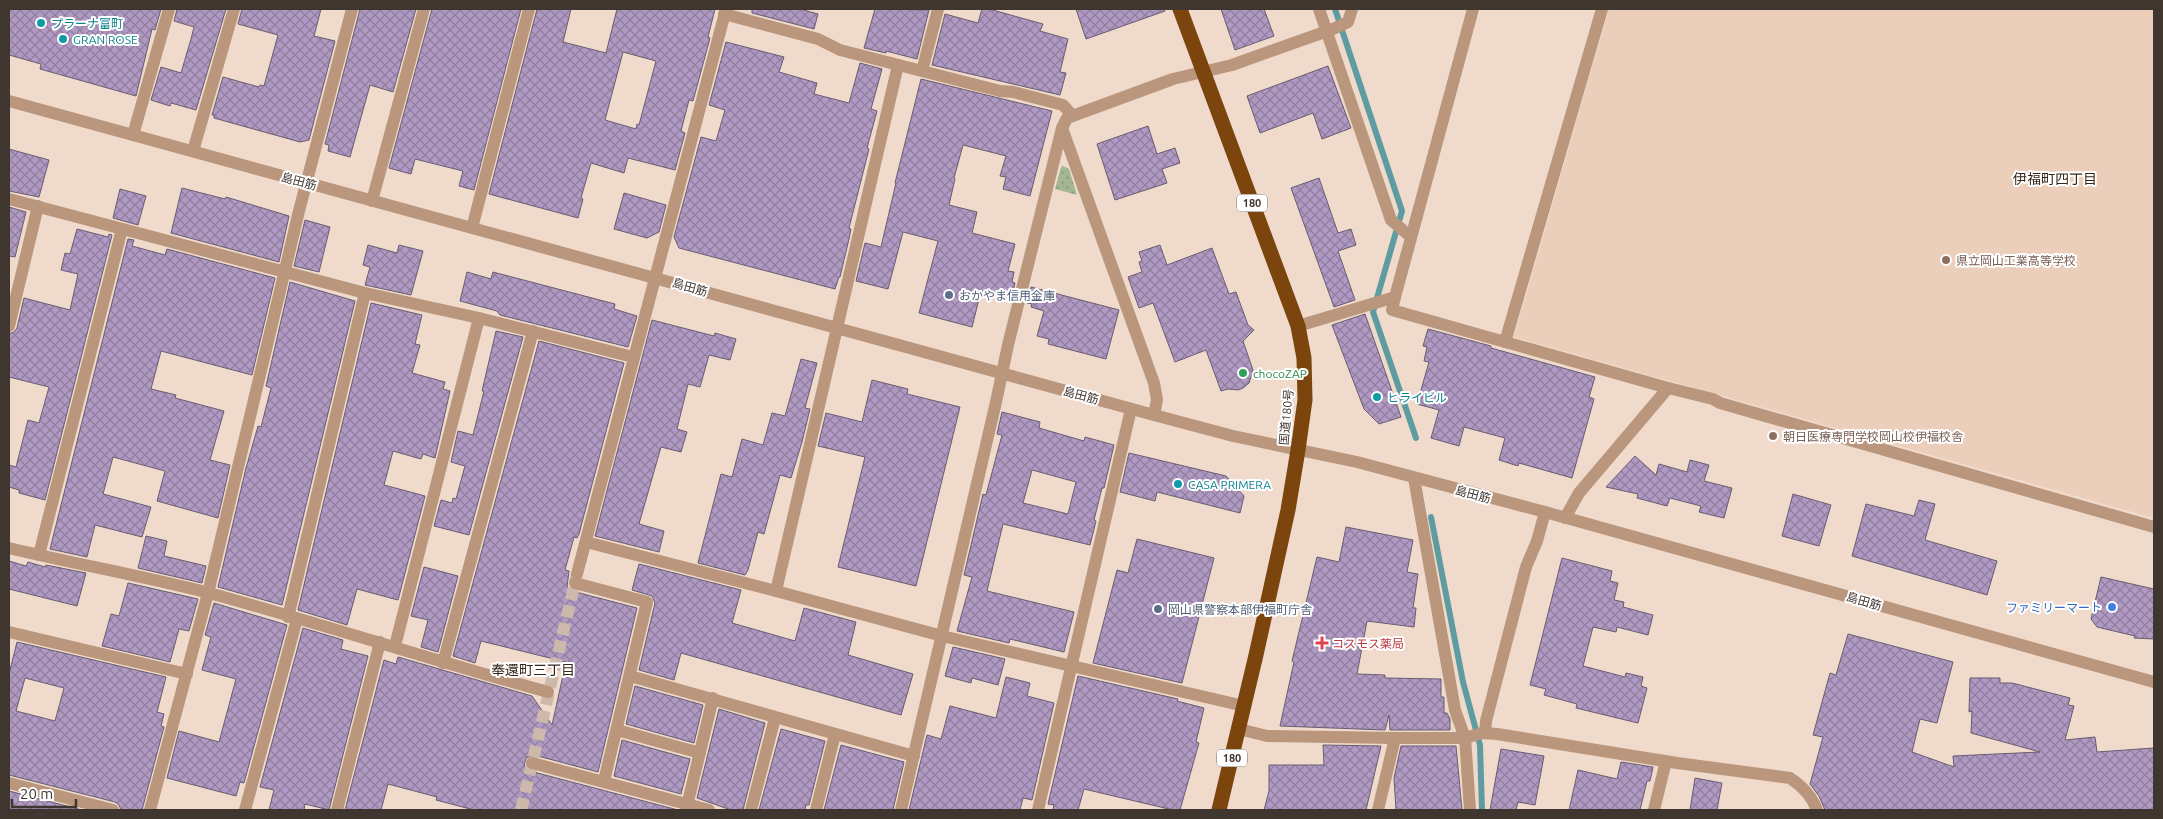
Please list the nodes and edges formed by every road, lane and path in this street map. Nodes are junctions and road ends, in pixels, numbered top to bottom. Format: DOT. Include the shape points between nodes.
graph roads {
  1 [pos="169,9"];
  2 [pos="234,9"];
  3 [pos="352,9"];
  4 [pos="424,9"];
  5 [pos="530,9"];
  6 [pos="938,9"];
  7 [pos="1180,9"];
  8 [pos="1319,9"];
  9 [pos="1352,9"];
  10 [pos="1473,9"];
  11 [pos="1602,9"];
  12 [pos="725,11"];
  13 [pos="1330,30"];
  14 [pos="898,65"];
  15 [pos="922,71"];
  16 [pos="1203,72"];
  17 [pos="9,101"];
  18 [pos="1072,115"];
  19 [pos="1062,128"];
  20 [pos="133,135"];
  21 [pos="193,151"];
  22 [pos="306,183"];
  23 [pos="9,199"];
  24 [pos="372,201"];
  25 [pos="38,206"];
  26 [pos="472,228"];
  27 [pos="122,229"];
  28 [pos="1407,234"];
  29 [pos="285,272"];
  30 [pos="654,278"];
  31 [pos="365,292"];
  32 [pos="1391,298"];
  33 [pos="479,318"];
  34 [pos="9,326"];
  35 [pos="1298,326"];
  36 [pos="838,328"];
  37 [pos="533,331"];
  38 [pos="1504,342"];
  39 [pos="633,357"];
  40 [pos="1002,374"];
  41 [pos="1668,388"];
  42 [pos="1131,409"];
  43 [pos="1154,415"];
  44 [pos="1298,450"];
  45 [pos="1414,478"];
  46 [pos="1545,512"];
  47 [pos="1566,518"];
  48 [pos="2154,527"];
  49 [pos="586,542"];
  50 [pos="9,548"];
  51 [pos="39,556"];
  52 [pos="776,590"];
  53 [pos="208,593"];
  54 [pos="292,618"];
  55 [pos="9,632"];
  56 [pos="942,636"];
  57 [pos="380,642"];
  58 [pos="394,646"];
  59 [pos="443,663"];
  60 [pos="1072,667"];
  61 [pos="186,674"];
  62 [pos="630,676"];
  63 [pos="2154,682"];
  64 [pos="548,692"];
  65 [pos="714,698"];
  66 [pos="1244,706"];
  67 [pos="775,718"];
  68 [pos="1239,729"];
  69 [pos="617,730"];
  70 [pos="835,734"];
  71 [pos="1476,735"];
  72 [pos="1395,738"];
  73 [pos="700,752"];
  74 [pos="914,756"];
  75 [pos="1666,761"];
  76 [pos="532,763"];
  77 [pos="604,781"];
  78 [pos="9,783"];
  79 [pos="686,808"];
  80 [pos="113,810"];
  81 [pos="150,810"];
  82 [pos="245,810"];
  83 [pos="337,810"];
  84 [pos="709,810"];
  85 [pos="751,810"];
  86 [pos="816,810"];
  87 [pos="901,810"];
  88 [pos="1038,810"];
  89 [pos="1219,810"];
  90 [pos="1378,810"];
  91 [pos="1470,810"];
  92 [pos="1654,810"];
  93 [pos="1817,810"];
  1 -- 20 [label="street"];
  2 -- 21 [label="street"];
  3 -- 22 [label="street"];
  4 -- 24 [label="street"];
  5 -- 26 [label="street"];
  6 -- 15 [label="street"];
  7 -- 16 [label="highway, 国道180号 / 180"];
  8 -- 13 [label="street"];
  9 -- 13 [label="street" via="1348,22"];
  10 -- 28 [label="street"];
  11 -- 38 [label="street"];
  12 -- 14 [label="street" via="818,39 840,50"];
  12 -- 30 [label="street"];
  13 -- 16 [label="street"];
  13 -- 28 [label="street" via="1391,220"];
  14 -- 15 [label="street"];
  14 -- 36 [label="street"];
  15 -- 18 [label="street" via="1063,105"];
  16 -- 18 [label="street" via="1173,79"];
  16 -- 35 [label="highway, 国道180号 / 180"];
  17 -- 20 [label="street, 島田筋"];
  18 -- 19 [label="street"];
  19 -- 40 [label="street"];
  19 -- 43 [label="street" via="1154,384 1157,400"];
  20 -- 21 [label="street, 島田筋"];
  21 -- 22 [label="street, 島田筋"];
  22 -- 24 [label="street, 島田筋"];
  22 -- 29 [label="street"];
  23 -- 25 [label="street"];
  24 -- 26 [label="street, 島田筋"];
  25 -- 27 [label="street"];
  25 -- 34 [label="street"];
  26 -- 30 [label="street, 島田筋"];
  27 -- 29 [label="street"];
  27 -- 51 [label="street"];
  28 -- 32 [label="street"];
  29 -- 31 [label="street"];
  29 -- 53 [label="street"];
  30 -- 36 [label="street, 島田筋"];
  30 -- 39 [label="street"];
  31 -- 33 [label="street"];
  31 -- 54 [label="street"];
  32 -- 35 [label="street"];
  32 -- 38 [label="street" via="1392,310"];
  33 -- 37 [label="street"];
  33 -- 58 [label="street"];
  35 -- 44 [label="highway, 国道180号 / 180" via="1304,358 1305,400"];
  36 -- 40 [label="street, 島田筋"];
  36 -- 52 [label="street"];
  37 -- 39 [label="street"];
  37 -- 59 [label="street"];
  38 -- 41 [label="street"];
  39 -- 49 [label="street"];
  40 -- 42 [label="street, 島田筋"];
  40 -- 56 [label="street"];
  41 -- 47 [label="street" via="1579,493"];
  41 -- 48 [label="street"];
  42 -- 43 [label="street, 島田筋"];
  42 -- 60 [label="street"];
  43 -- 44 [label="street, 島田筋"];
  44 -- 45 [label="street, 島田筋"];
  44 -- 66 [label="highway, 国道180号 / 180" via="1288,510"];
  45 -- 46 [label="street, 島田筋"];
  45 -- 71 [label="street" via="1456,710"];
  46 -- 47 [label="street, 島田筋"];
  46 -- 71 [label="street" via="1526,567 1486,720"];
  47 -- 63 [label="street, 島田筋"];
  49 -- 52 [label="street"];
  49 -- 62 [label="street" via="576,579 648,602"];
  50 -- 51 [label="street"];
  51 -- 53 [label="street"];
  52 -- 56 [label="street"];
  53 -- 54 [label="street"];
  53 -- 61 [label="street"];
  54 -- 57 [label="street"];
  54 -- 82 [label="street"];
  55 -- 61 [label="street"];
  56 -- 60 [label="street"];
  56 -- 74 [label="street"];
  57 -- 58 [label="street"];
  57 -- 83 [label="street"];
  58 -- 59 [label="street"];
  59 -- 64 [label="street"];
  60 -- 66 [label="street"];
  60 -- 88 [label="street"];
  61 -- 81 [label="street"];
  62 -- 65 [label="street"];
  62 -- 69 [label="street"];
  65 -- 67 [label="street"];
  65 -- 73 [label="street"];
  66 -- 68 [label="highway, 国道180号 / 180"];
  67 -- 70 [label="street"];
  67 -- 85 [label="street"];
  68 -- 72 [label="street" via="1267,736"];
  68 -- 89 [label="highway, 国道180号 / 180"];
  69 -- 73 [label="street"];
  69 -- 77 [label="street"];
  70 -- 74 [label="street"];
  70 -- 86 [label="street"];
  71 -- 72 [label="street"];
  71 -- 75 [label="street"];
  71 -- 91 [label="street"];
  72 -- 90 [label="street"];
  73 -- 79 [label="street"];
  74 -- 87 [label="street"];
  75 -- 92 [label="street"];
  75 -- 93 [label="street" via="1790,778 1808,793"];
  76 -- 77 [label="street"];
  77 -- 79 [label="street"];
  78 -- 80 [label="street"];
  79 -- 84 [label="street"];
}
